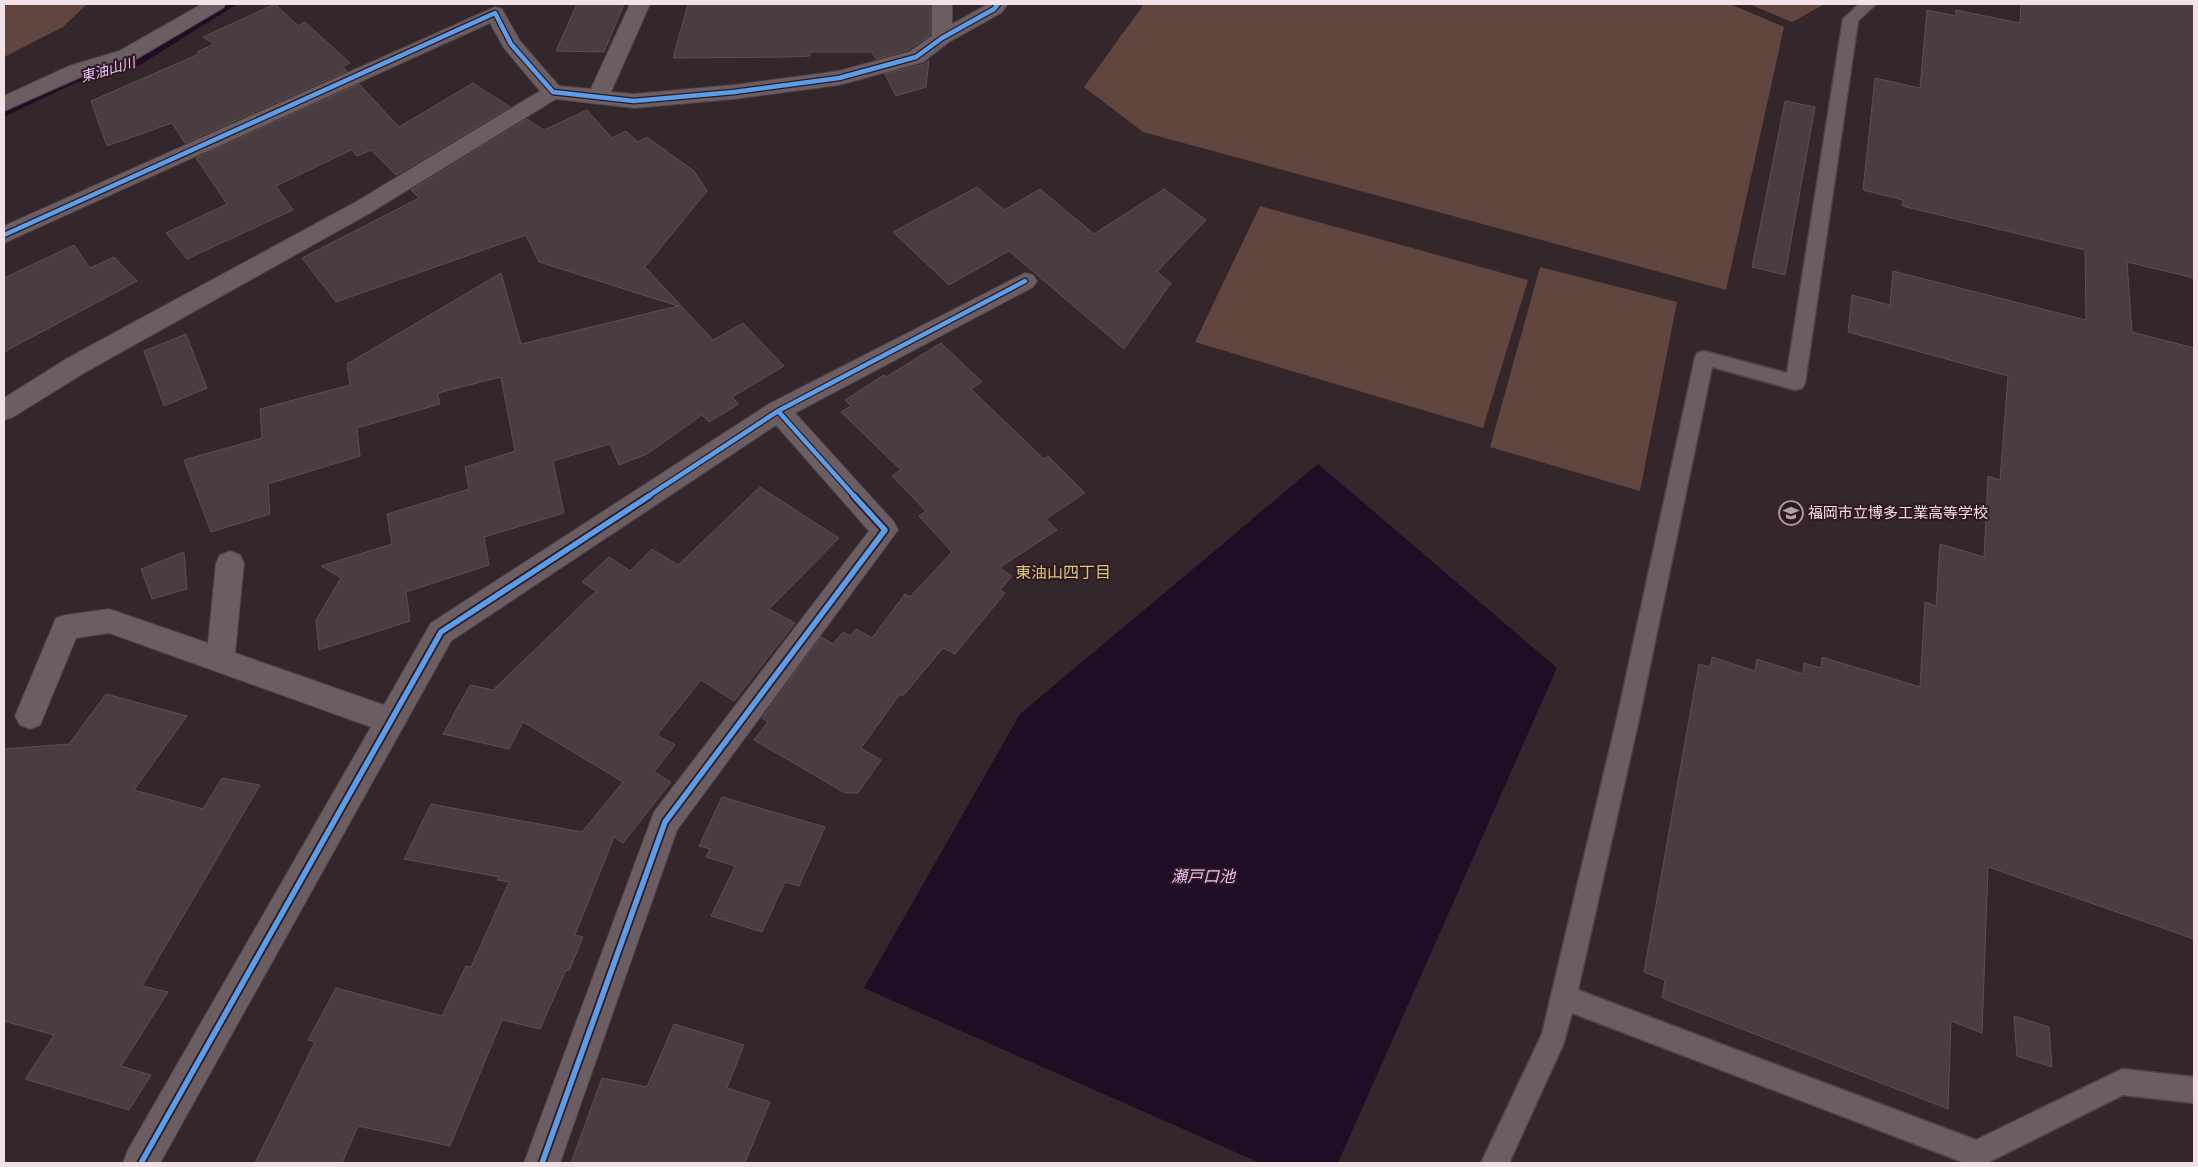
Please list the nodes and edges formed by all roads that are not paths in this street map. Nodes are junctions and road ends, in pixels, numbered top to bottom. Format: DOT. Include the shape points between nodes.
graph roads {
  1 [pos="216,4"];
  2 [pos="640,4"];
  3 [pos="942,4"];
  4 [pos="998,4"];
  5 [pos="1868,4"];
  6 [pos="492,8"];
  7 [pos="942,38"];
  8 [pos="553,92"];
  9 [pos="598,97"];
  10 [pos="4,104"];
  11 [pos="4,235"];
  12 [pos="1025,281"];
  13 [pos="4,410"];
  14 [pos="778,411"];
  15 [pos="230,563"];
  16 [pos="220,661"];
  17 [pos="30,716"];
  18 [pos="390,721"];
  19 [pos="1562,997"];
  20 [pos="2194,1090"];
  21 [pos="141,1163"];
  22 [pos="542,1163"];
  23 [pos="1494,1163"];
  1 -- 10 [label="street" via="126,56 76,71"];
  2 -- 9 [label="street"];
  3 -- 7 [label="street"];
  4 -- 7 [label="street"];
  5 -- 19 [label="lane" via="1851,19 1795,383 1704,358 1629,714"];
  6 -- 8 [label="street" via="511,44"];
  6 -- 11 [label="street"];
  7 -- 9 [label="street" via="916,57 839,78 634,101"];
  8 -- 9 [label="street"];
  8 -- 13 [label="street" via="362,208 75,366"];
  12 -- 14 [label="street"];
  14 -- 18 [label="street" via="441,632"];
  14 -- 22 [label="street" via="885,530 665,822"];
  15 -- 16 [label="street"];
  16 -- 17 [label="street" via="109,621 66,627"];
  16 -- 18 [label="street"];
  18 -- 21 [label="street"];
  19 -- 20 [label="lane" via="1977,1154 2122,1082"];
  19 -- 23 [label="lane" via="1554,1036"];
}
